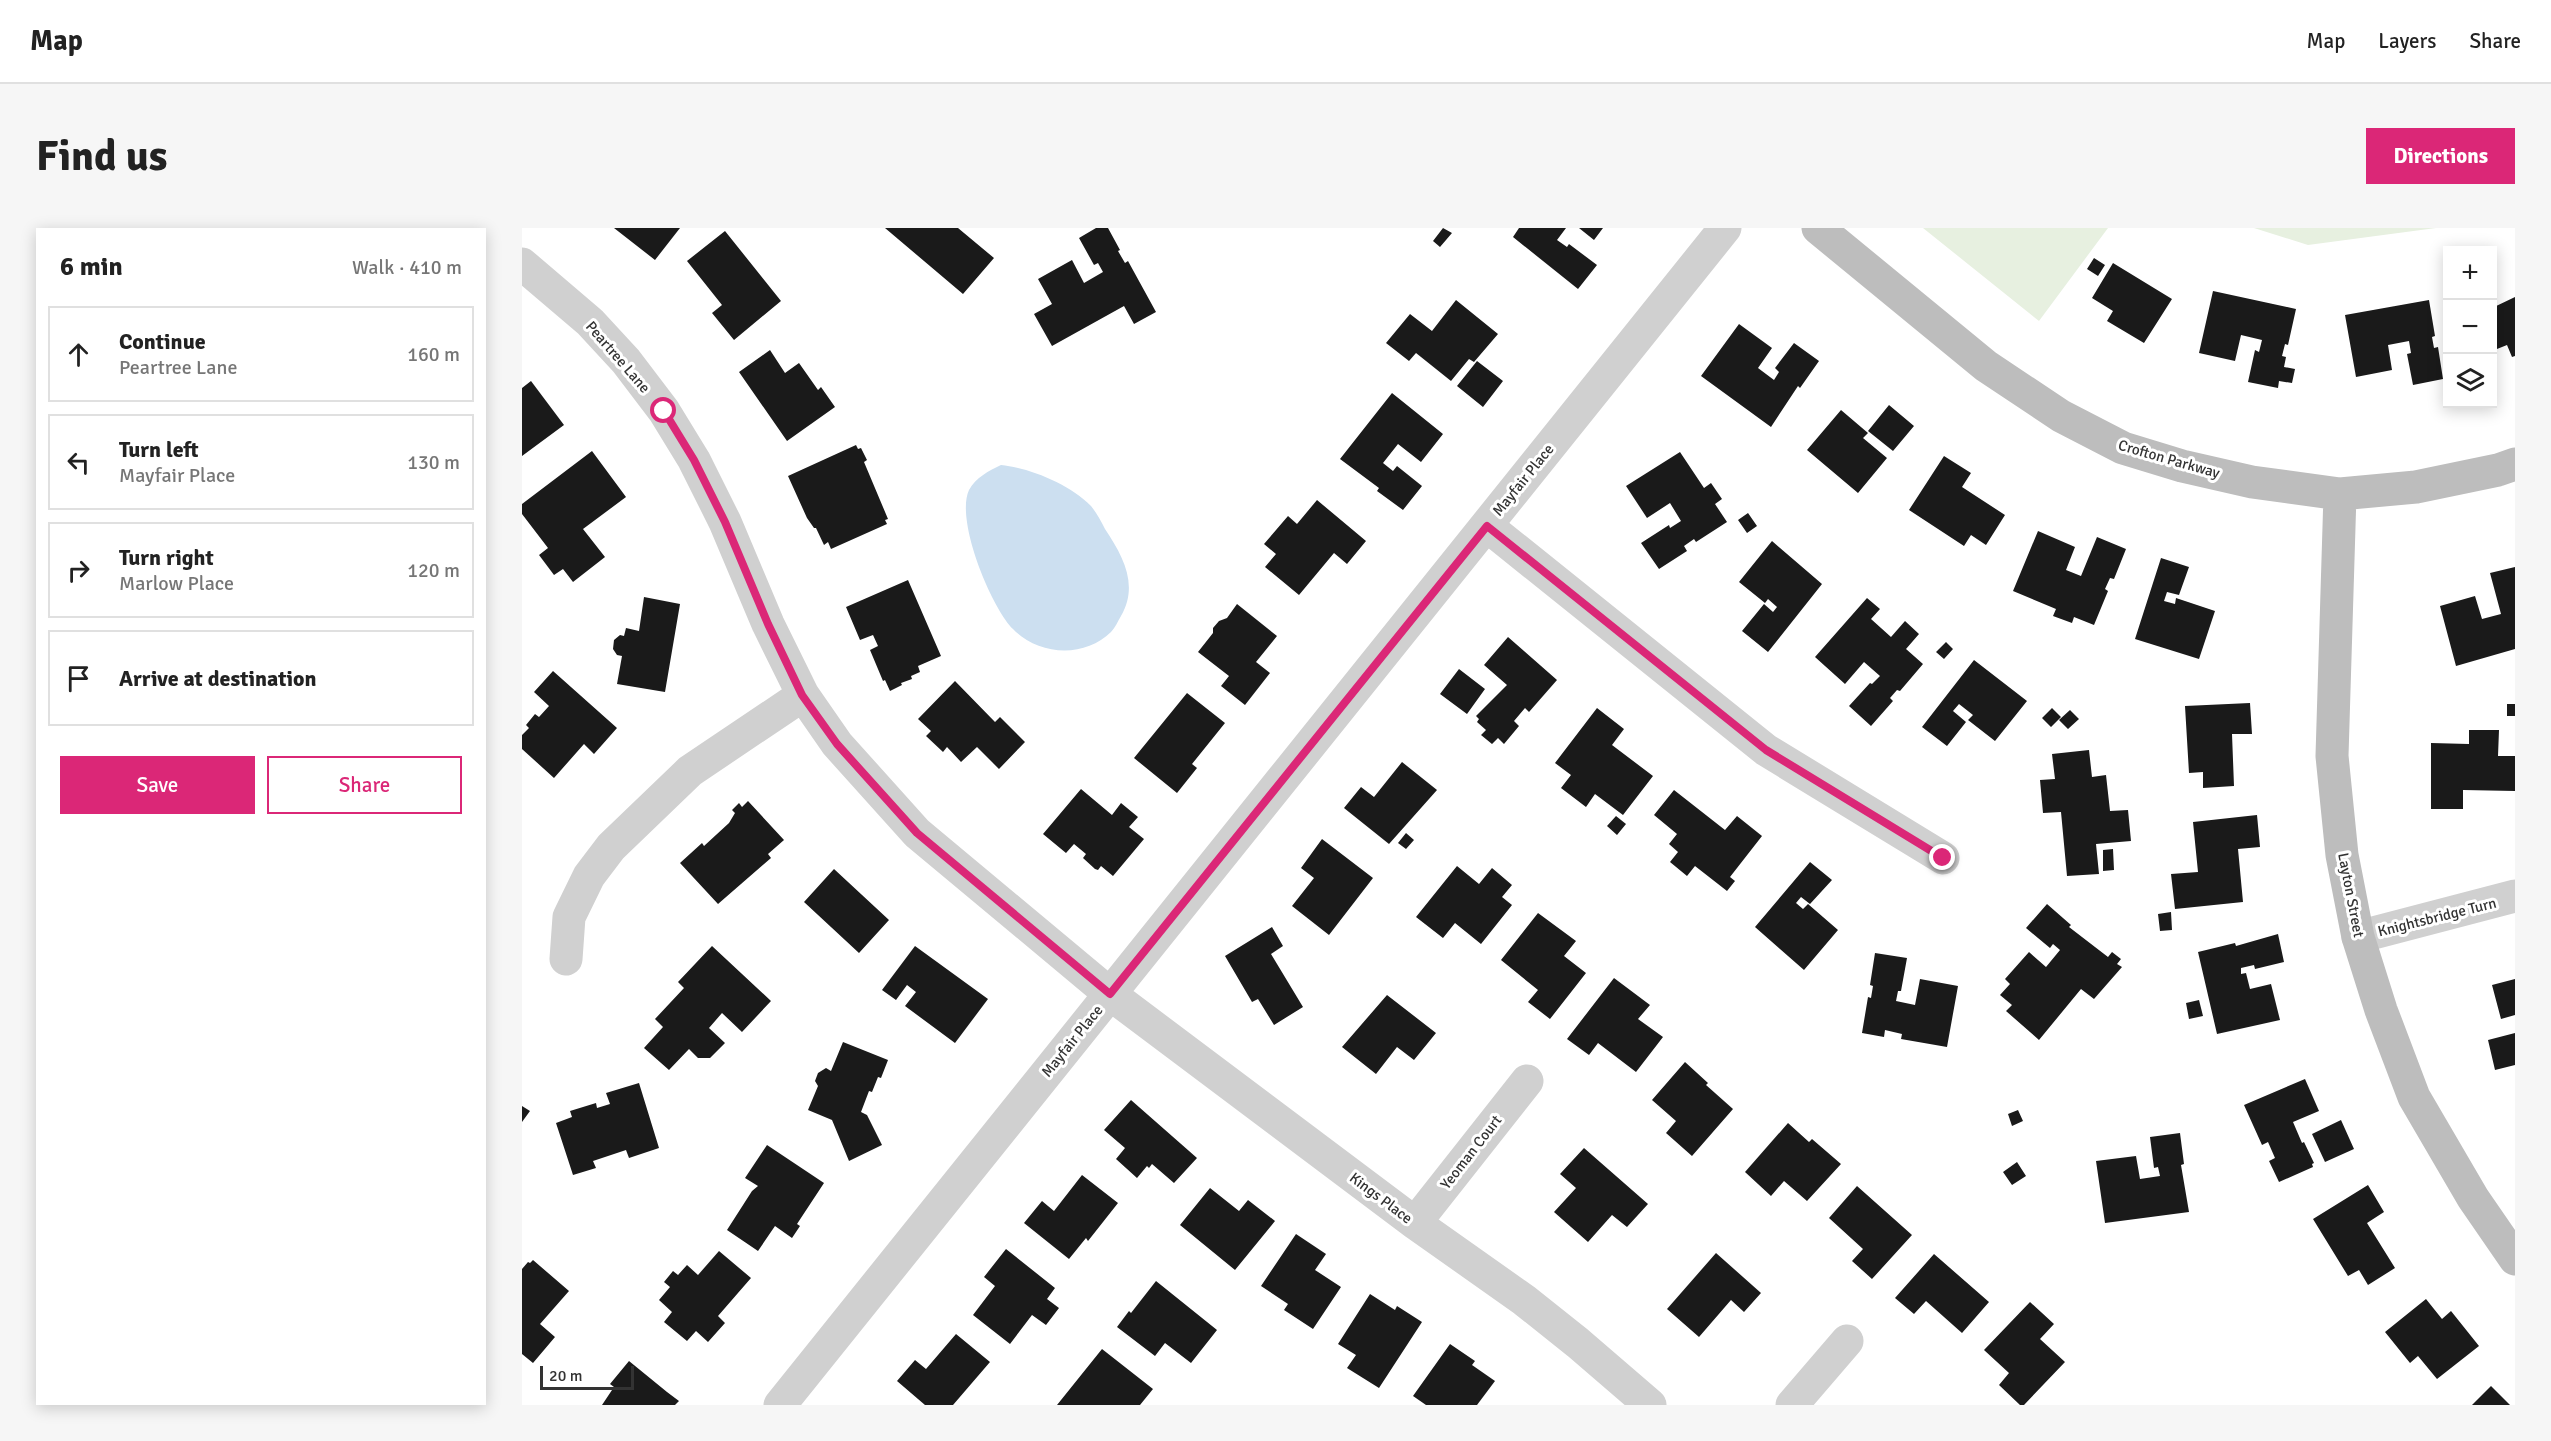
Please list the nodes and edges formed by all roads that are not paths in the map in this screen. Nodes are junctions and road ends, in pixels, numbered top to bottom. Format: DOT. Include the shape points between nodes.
graph roads {
  1 [pos="1725,228"];
  2 [pos="1818,228"];
  3 [pos="523,268"];
  4 [pos="2515,464"];
  5 [pos="2340,494"];
  6 [pos="1487,526"];
  7 [pos="802,695"];
  8 [pos="1943,858"];
  9 [pos="2515,896"];
  10 [pos="2358,937"];
  11 [pos="566,959"];
  12 [pos="1110,994"];
  13 [pos="1527,1081"];
  14 [pos="1415,1223"];
  15 [pos="2515,1259"];
  16 [pos="1848,1341"];
  17 [pos="780,1405"];
  18 [pos="1650,1405"];
  19 [pos="1792,1405"];
  1 -- 6 [label="street, Mayfair Place"];
  2 -- 5 [label="street, Crofton Parkway" via="1986,366 2061,416 2122,448 2252,482"];
  3 -- 7 [label="street, Peartree Lane" via="590,322 664,411 725,522"];
  4 -- 5 [label="street, Crofton Parkway" via="2416,487"];
  5 -- 10 [label="street, Layton Street" via="2332,756 2342,855"];
  6 -- 8 [label="street" via="1766,750"];
  6 -- 12 [label="street, Mayfair Place"];
  7 -- 11 [label="street" via="690,771 611,847 589,876 569,917"];
  7 -- 12 [label="street, Peartree Lane" via="837,744 917,833"];
  9 -- 10 [label="street, Knightsbridge Turn"];
  10 -- 15 [label="street, Layton Street" via="2414,1097 2473,1198"];
  12 -- 14 [label="street, Kings Place"];
  12 -- 17 [label="street, Mayfair Place"];
  13 -- 14 [label="street, Yeoman Court"];
  14 -- 18 [label="street, Kings Place" via="1524,1300"];
  16 -- 19 [label="street"];
}
